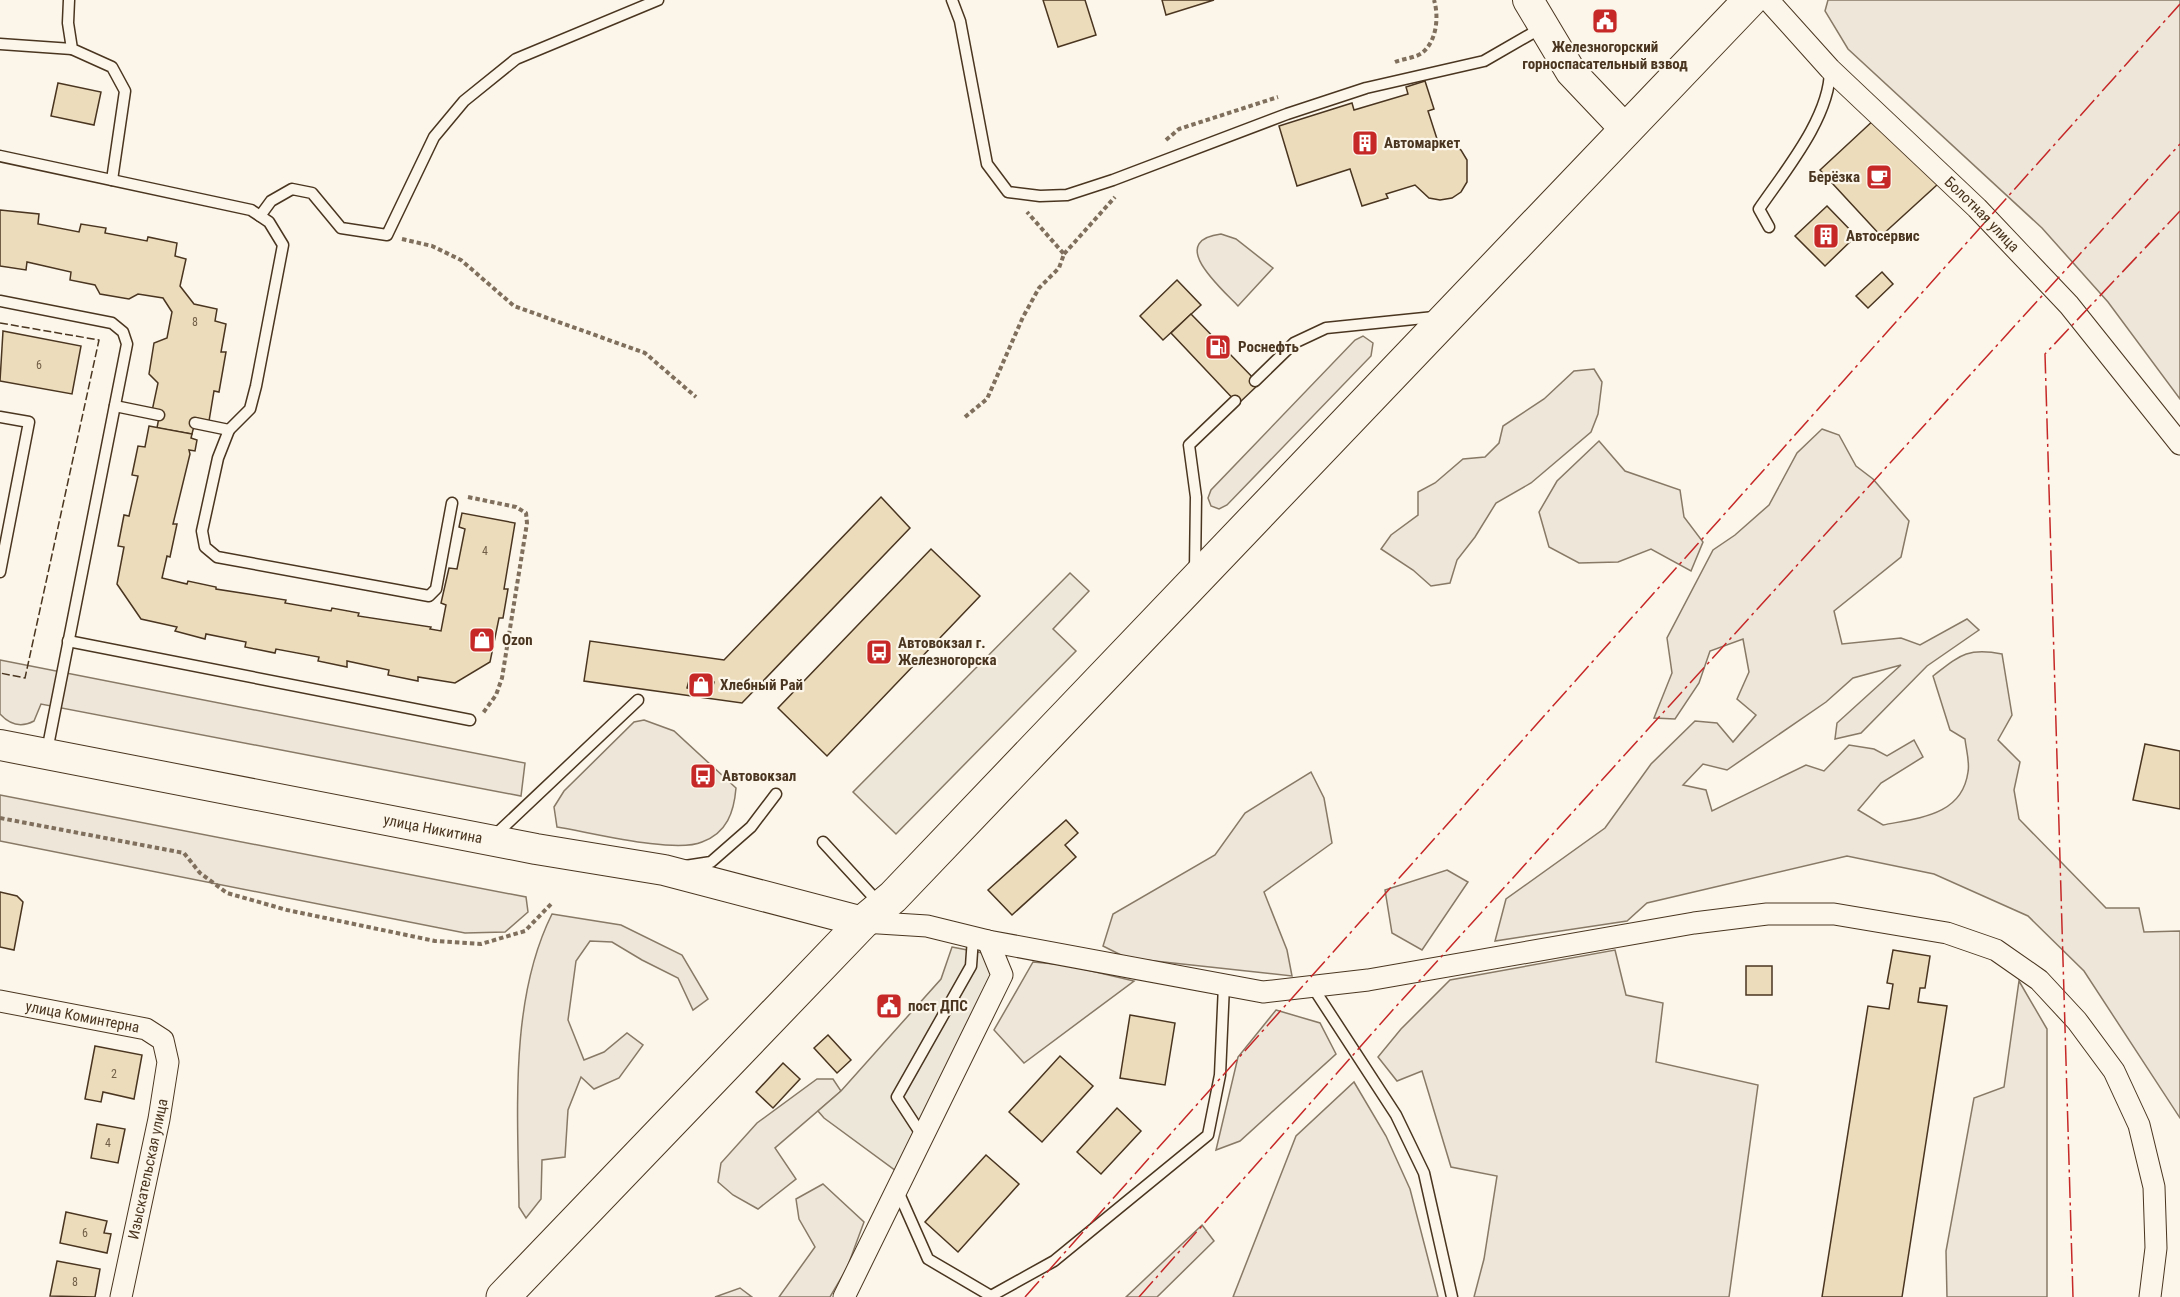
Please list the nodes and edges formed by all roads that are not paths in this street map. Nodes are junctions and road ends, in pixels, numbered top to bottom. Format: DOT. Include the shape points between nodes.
graph roads {
  1 [pos="69,0"];
  2 [pos="658,0"];
  3 [pos="952,0"];
  4 [pos="1528,0"];
  5 [pos="1750,0"];
  6 [pos="1768,0"];
  7 [pos="1543,27"];
  8 [pos="0,44"];
  9 [pos="72,50"];
  10 [pos="1830,69"];
  11 [pos="1626,129"];
  12 [pos="0,156"];
  13 [pos="111,180"];
  14 [pos="260,216"];
  15 [pos="1769,227"];
  16 [pos="0,301"];
  17 [pos="1446,315"];
  18 [pos="1256,381"];
  19 [pos="1235,401"];
  20 [pos="116,406"];
  21 [pos="159,415"];
  22 [pos="0,417"];
  23 [pos="195,423"];
  24 [pos="228,430"];
  25 [pos="2180,444"];
  26 [pos="452,503"];
  27 [pos="0,572"];
  28 [pos="1195,581"];
  29 [pos="68,641"];
  30 [pos="638,700"];
  31 [pos="470,720"];
  32 [pos="0,745"];
  33 [pos="47,754"];
  34 [pos="776,794"];
  35 [pos="490,840"];
  36 [pos="823,842"];
  37 [pos="664,870"];
  38 [pos="873,914"];
  39 [pos="980,939"];
  40 [pos="1224,985"];
  41 [pos="1312,986"];
  42 [pos="0,1001"];
  43 [pos="163,1040"];
  44 [pos="923,1137"];
  45 [pos="897,1189"];
  46 [pos="121,1297"];
  47 [pos="503,1297"];
  48 [pos="844,1297"];
  49 [pos="1452,1297"];
  50 [pos="2150,1297"];
  1 -- 9 [label="lane"];
  2 -- 14 [label="lane" via="516,59 464,101 434,137 387,235 341,228 312,193 292,189 272,201"];
  3 -- 7 [label="lane" via="960,21 987,164 1008,192 1040,196 1067,195 1366,88 1484,61"];
  4 -- 7 [label="main road"];
  5 -- 11 [label="highway"];
  6 -- 10 [label="street, Болотная улица"];
  7 -- 11 [label="main road" via="1571,72"];
  8 -- 9 [label="lane"];
  9 -- 13 [label="lane" via="112,67 126,92"];
  10 -- 15 [label="lane" via="1830,87 1803,145 1759,209"];
  10 -- 25 [label="street, Болотная улица" via="1977,208 2069,305"];
  11 -- 17 [label="highway"];
  12 -- 13 [label="lane"];
  13 -- 14 [label="lane" via="251,210"];
  14 -- 24 [label="lane" via="269,222 283,245 250,409"];
  16 -- 20 [label="lane" via="111,323 123,332 127,344"];
  17 -- 18 [label="lane" via="1326,328 1294,343"];
  17 -- 28 [label="highway"];
  19 -- 28 [label="lane" via="1189,445 1196,497"];
  20 -- 21 [label="lane"];
  20 -- 29 [label="lane"];
  22 -- 27 [label="lane" via="29,422"];
  23 -- 24 [label="lane"];
  24 -- 26 [label="lane" via="202,531 205,547 217,557 429,596 436,589"];
  28 -- 38 [label="highway"];
  29 -- 31 [label="lane"];
  29 -- 33 [label="lane"];
  30 -- 35 [label="lane"];
  32 -- 33 [label="main road, улица Никитина"];
  33 -- 35 [label="main road, улица Никитина"];
  34 -- 37 [label="lane" via="751,827 711,862"];
  35 -- 37 [label="main road, улица Никитина"];
  36 -- 38 [label="lane"];
  37 -- 38 [label="main road, улица Никитина"];
  38 -- 39 [label="street"];
  38 -- 47 [label="highway"];
  39 -- 40 [label="street"];
  39 -- 44 [label="street" via="1002,975"];
  39 -- 44 [label="lane" via="971,966 897,1097"];
  40 -- 41 [label="street" via="1263,992"];
  40 -- 45 [label="lane" via="1220,1075 1208,1135 1054,1261 991,1296 928,1259"];
  41 -- 49 [label="lane" via="1396,1115 1424,1173"];
  41 -- 50 [label="street" via="1767,914 1834,914 1897,923 1947,933 1996,950 2038,980 2077,1021 2114,1071 2139,1125 2154,1187 2156,1248"];
  42 -- 43 [label="street, улица Коминтерна" via="146,1029"];
  43 -- 46 [label="street, Изыскательская улица" via="168,1062 163,1096"];
  44 -- 45 [label="street"];
  45 -- 48 [label="street"];
}
